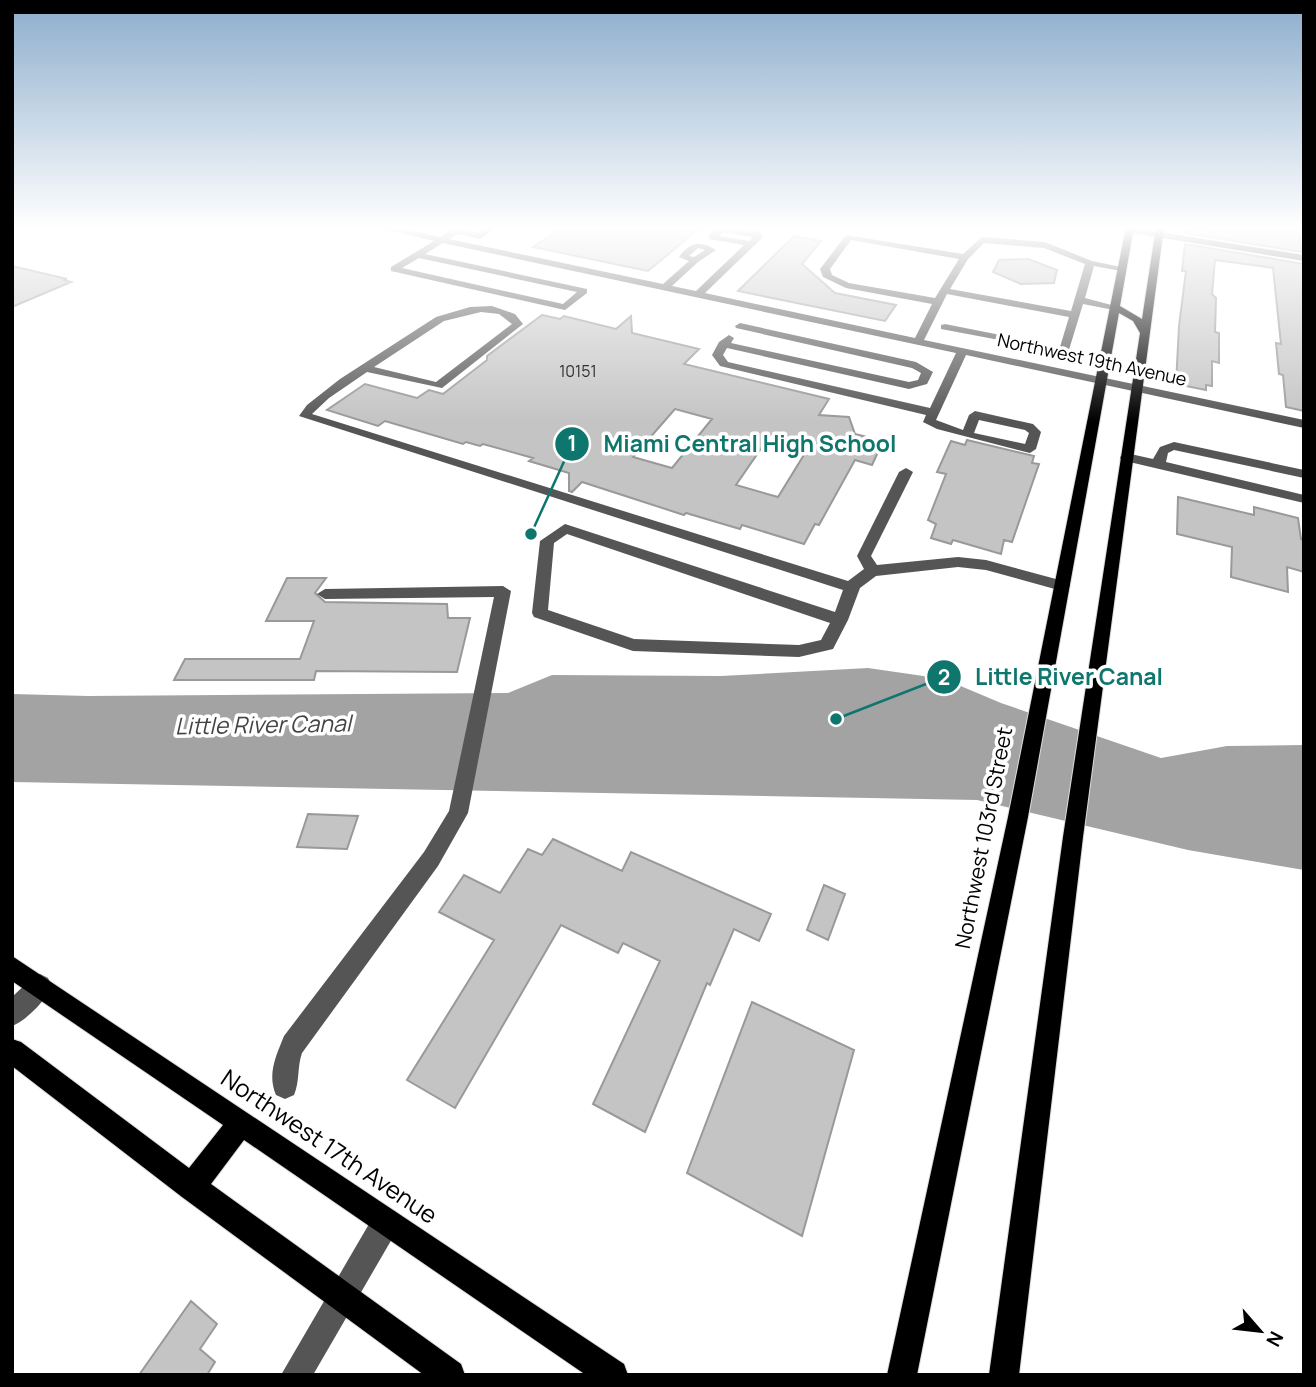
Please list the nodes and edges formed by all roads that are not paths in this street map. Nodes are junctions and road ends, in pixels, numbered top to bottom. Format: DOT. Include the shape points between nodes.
graph roads {
  1 [pos="946,291"];
  2 [pos="496,292"];
  3 [pos="583,292"];
  4 [pos="683,292"];
  5 [pos="701,292"];
  6 [pos="883,292"];
  7 [pos="950,292"];
  8 [pos="1081,292"];
  9 [pos="1117,292"];
  10 [pos="1151,292"];
  11 [pos="698,295"];
  12 [pos="1079,300"];
  13 [pos="940,302"];
  14 [pos="753,307"];
  15 [pos="1114,307"];
  16 [pos="1075,315"];
  17 [pos="740,326"];
  18 [pos="945,327"];
  19 [pos="1146,334"];
  20 [pos="918,342"];
  21 [pos="723,344"];
  22 [pos="963,351"];
  23 [pos="366,368"];
  24 [pos="1100,379"];
  25 [pos="1138,388"];
  26 [pos="934,414"];
  27 [pos="1304,424"];
  28 [pos="967,434"];
  29 [pos="1126,457"];
  30 [pos="1159,465"];
  31 [pos="906,472"];
  32 [pos="1304,474"];
  33 [pos="1304,499"];
  34 [pos="873,571"];
  35 [pos="1062,586"];
  36 [pos="851,587"];
  37 [pos="325,594"];
  38 [pos="840,620"];
  39 [pos="12,967"];
  40 [pos="40,986"];
  41 [pos="12,1014"];
  42 [pos="12,1051"];
  43 [pos="285,1086"];
  44 [pos="242,1123"];
  45 [pos="192,1186"];
  46 [pos="386,1222"];
  47 [pos="341,1296"];
  48 [pos="296,1375"];
  49 [pos="450,1375"];
  50 [pos="613,1375"];
  51 [pos="902,1375"];
  52 [pos="1004,1375"];
  1 -- 13 [label="street"];
  2 -- 3 [label="street" via="565,307"];
  4 -- 11 [label="street, Northwest 19th Avenue"];
  5 -- 11 [label="street"];
  6 -- 13 [label="street"];
  7 -- 16 [label="street"];
  8 -- 12 [label="street"];
  9 -- 15 [label="main road, Northwest 103rd Street"];
  10 -- 19 [label="main road"];
  11 -- 14 [label="street, Northwest 19th Avenue"];
  12 -- 15 [label="street"];
  12 -- 16 [label="street"];
  13 -- 20 [label="street"];
  14 -- 17 [label="street"];
  14 -- 20 [label="street, Northwest 19th Avenue"];
  15 -- 19 [label="main road" via="1137,320"];
  15 -- 24 [label="main road, Northwest 103rd Street"];
  16 -- 18 [label="street" via="1064,351"];
  17 -- 21 [label="street"];
  17 -- 21 [label="street" via="916,365 927,372 923,382 909,386"];
  19 -- 25 [label="main road"];
  20 -- 22 [label="street, Northwest 19th Avenue"];
  21 -- 26 [label="street" via="717,355 724,364"];
  22 -- 24 [label="street, Northwest 19th Avenue"];
  22 -- 26 [label="street"];
  23 -- 23 [label="street" via="452,313 490,310 507,313 518,324 438,386"];
  23 -- 36 [label="street" via="307,409 305,416"];
  24 -- 25 [label="street, Northwest 19th Avenue"];
  24 -- 35 [label="main road, Northwest 103rd Street"];
  25 -- 27 [label="street, Northwest 19th Avenue"];
  25 -- 29 [label="main road"];
  26 -- 28 [label="street" via="929,422"];
  28 -- 28 [label="street" via="1030,449 1035,432 975,415"];
  29 -- 30 [label="street"];
  29 -- 52 [label="main road"];
  30 -- 32 [label="street" via="1160,454 1174,446"];
  30 -- 33 [label="street"];
  31 -- 34 [label="street" via="864,556"];
  34 -- 35 [label="street" via="958,562"];
  34 -- 36 [label="street" via="859,576"];
  35 -- 51 [label="main road, Northwest 103rd Street"];
  36 -- 38 [label="street"];
  37 -- 43 [label="street" via="503,591 458,813 431,859 293,1045 285,1065"];
  38 -- 38 [label="street" via="827,645 799,650 633,645 540,612 547,541 565,529"];
  39 -- 40 [label="main road, Northwest 17th Avenue"];
  40 -- 41 [label="street"];
  40 -- 44 [label="main road, Northwest 17th Avenue"];
  42 -- 45 [label="main road"];
  44 -- 45 [label="main road"];
  44 -- 46 [label="main road, Northwest 17th Avenue"];
  45 -- 47 [label="main road"];
  46 -- 47 [label="street"];
  46 -- 50 [label="main road, Northwest 17th Avenue"];
  47 -- 48 [label="street"];
  47 -- 49 [label="main road"];
}
